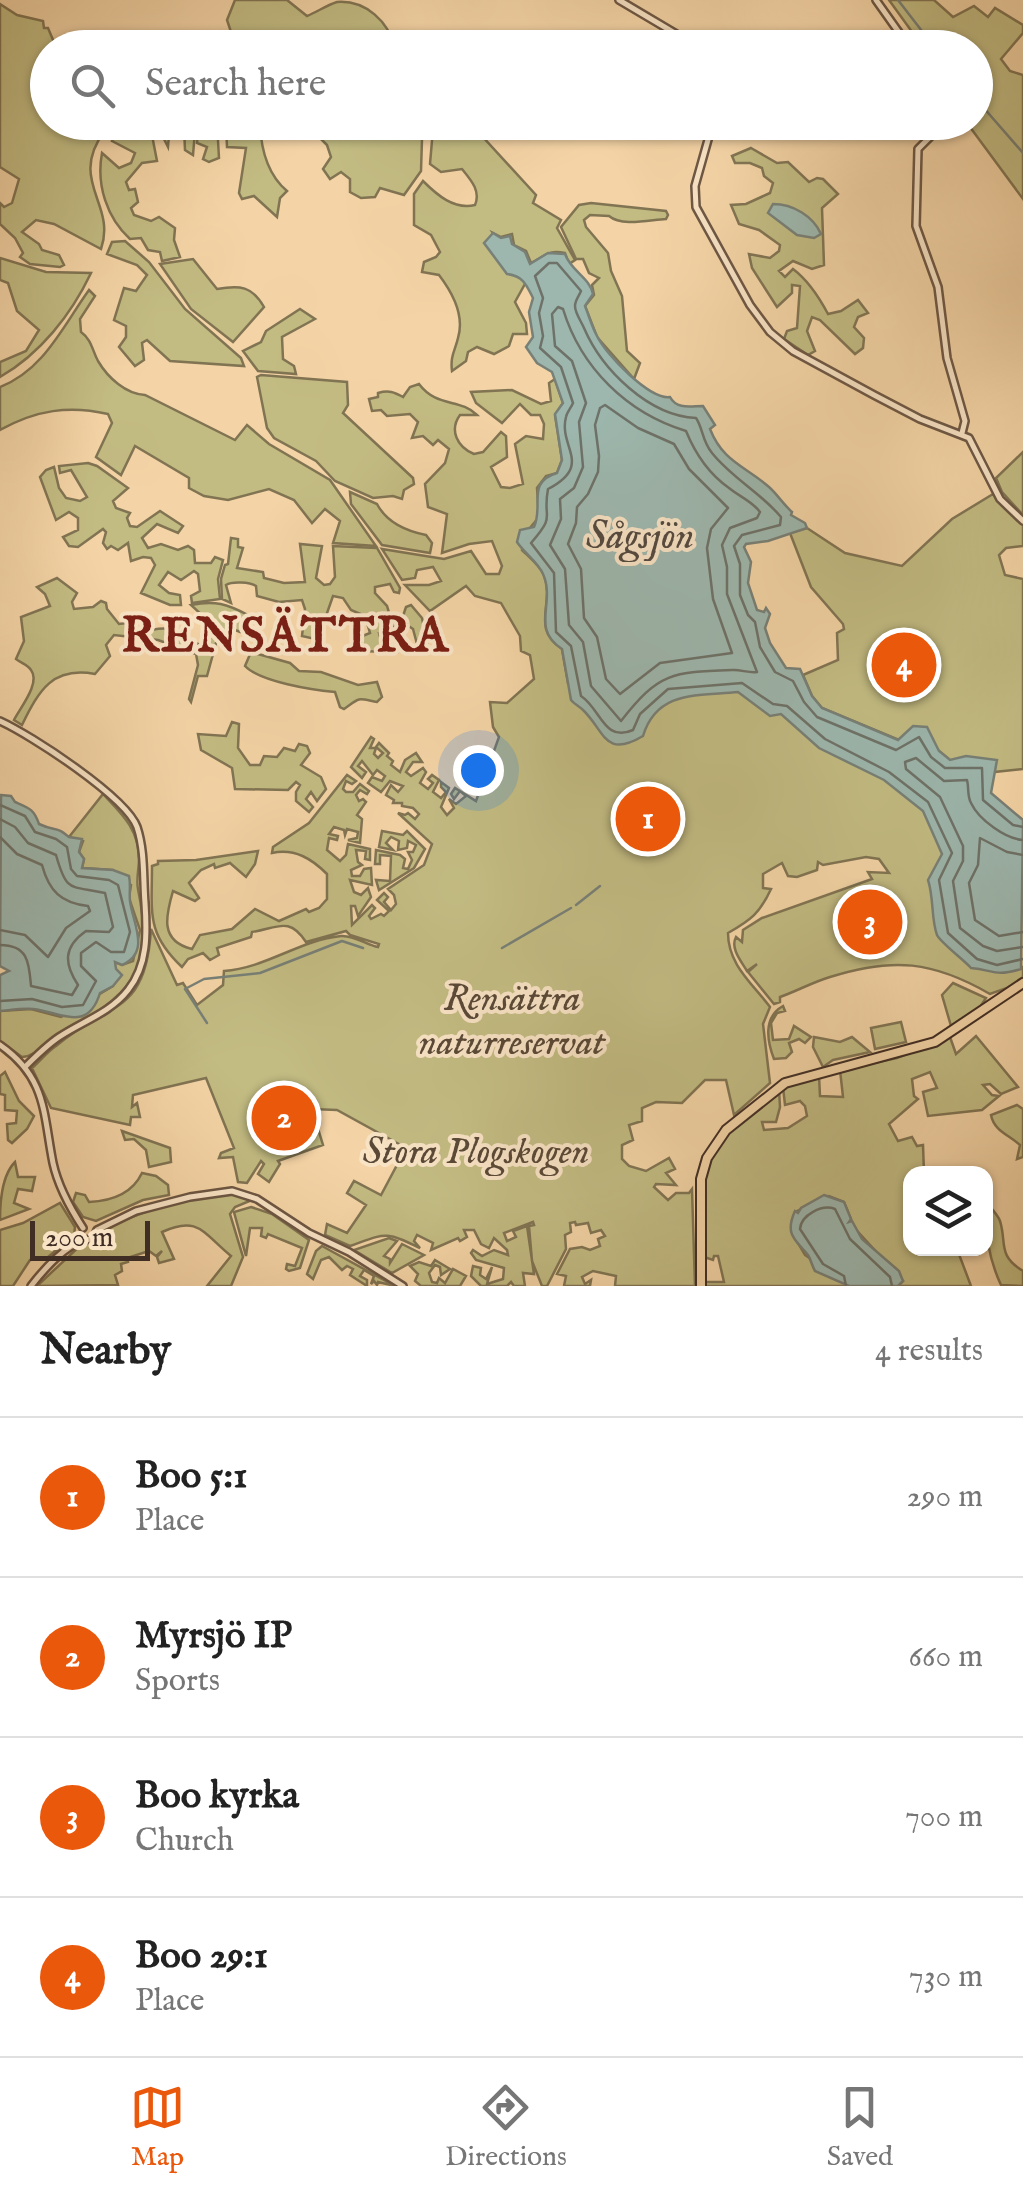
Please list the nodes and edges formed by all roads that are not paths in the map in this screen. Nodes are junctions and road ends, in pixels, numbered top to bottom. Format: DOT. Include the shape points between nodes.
graph roads {
  1 [pos="619,0"];
  2 [pos="876,0"];
  3 [pos="670,30"];
  4 [pos="897,30"];
  5 [pos="708,140"];
  6 [pos="927,140"];
  7 [pos="962,433"];
  8 [pos="1023,521"];
  9 [pos="0,721"];
  10 [pos="1023,983"];
  11 [pos="0,1045"];
  12 [pos="25,1067"];
  13 [pos="83,1228"];
  14 [pos="97,1230"];
  15 [pos="83,1239"];
  16 [pos="31,1286"];
  17 [pos="404,1286"];
  18 [pos="701,1286"];
  1 -- 3 [label="street"];
  2 -- 4 [label="street"];
  5 -- 7 [label="street" via="696,207 770,332 874,395"];
  6 -- 7 [label="street" via="918,149 914,218 938,287"];
  7 -- 8 [label="street" via="1000,499"];
  9 -- 12 [label="street" via="124,806 142,856 146,947 136,977 118,1001 55,1039"];
  10 -- 18 [label="main road" via="934,1042 785,1082 726,1130 701,1180"];
  11 -- 12 [label="street"];
  12 -- 13 [label="street" via="46,1108 61,1188"];
  13 -- 14 [label="street"];
  13 -- 15 [label="street"];
  14 -- 15 [label="street" via="93,1240"];
  14 -- 17 [label="street" via="156,1205 240,1192"];
  15 -- 16 [label="street"];
}
